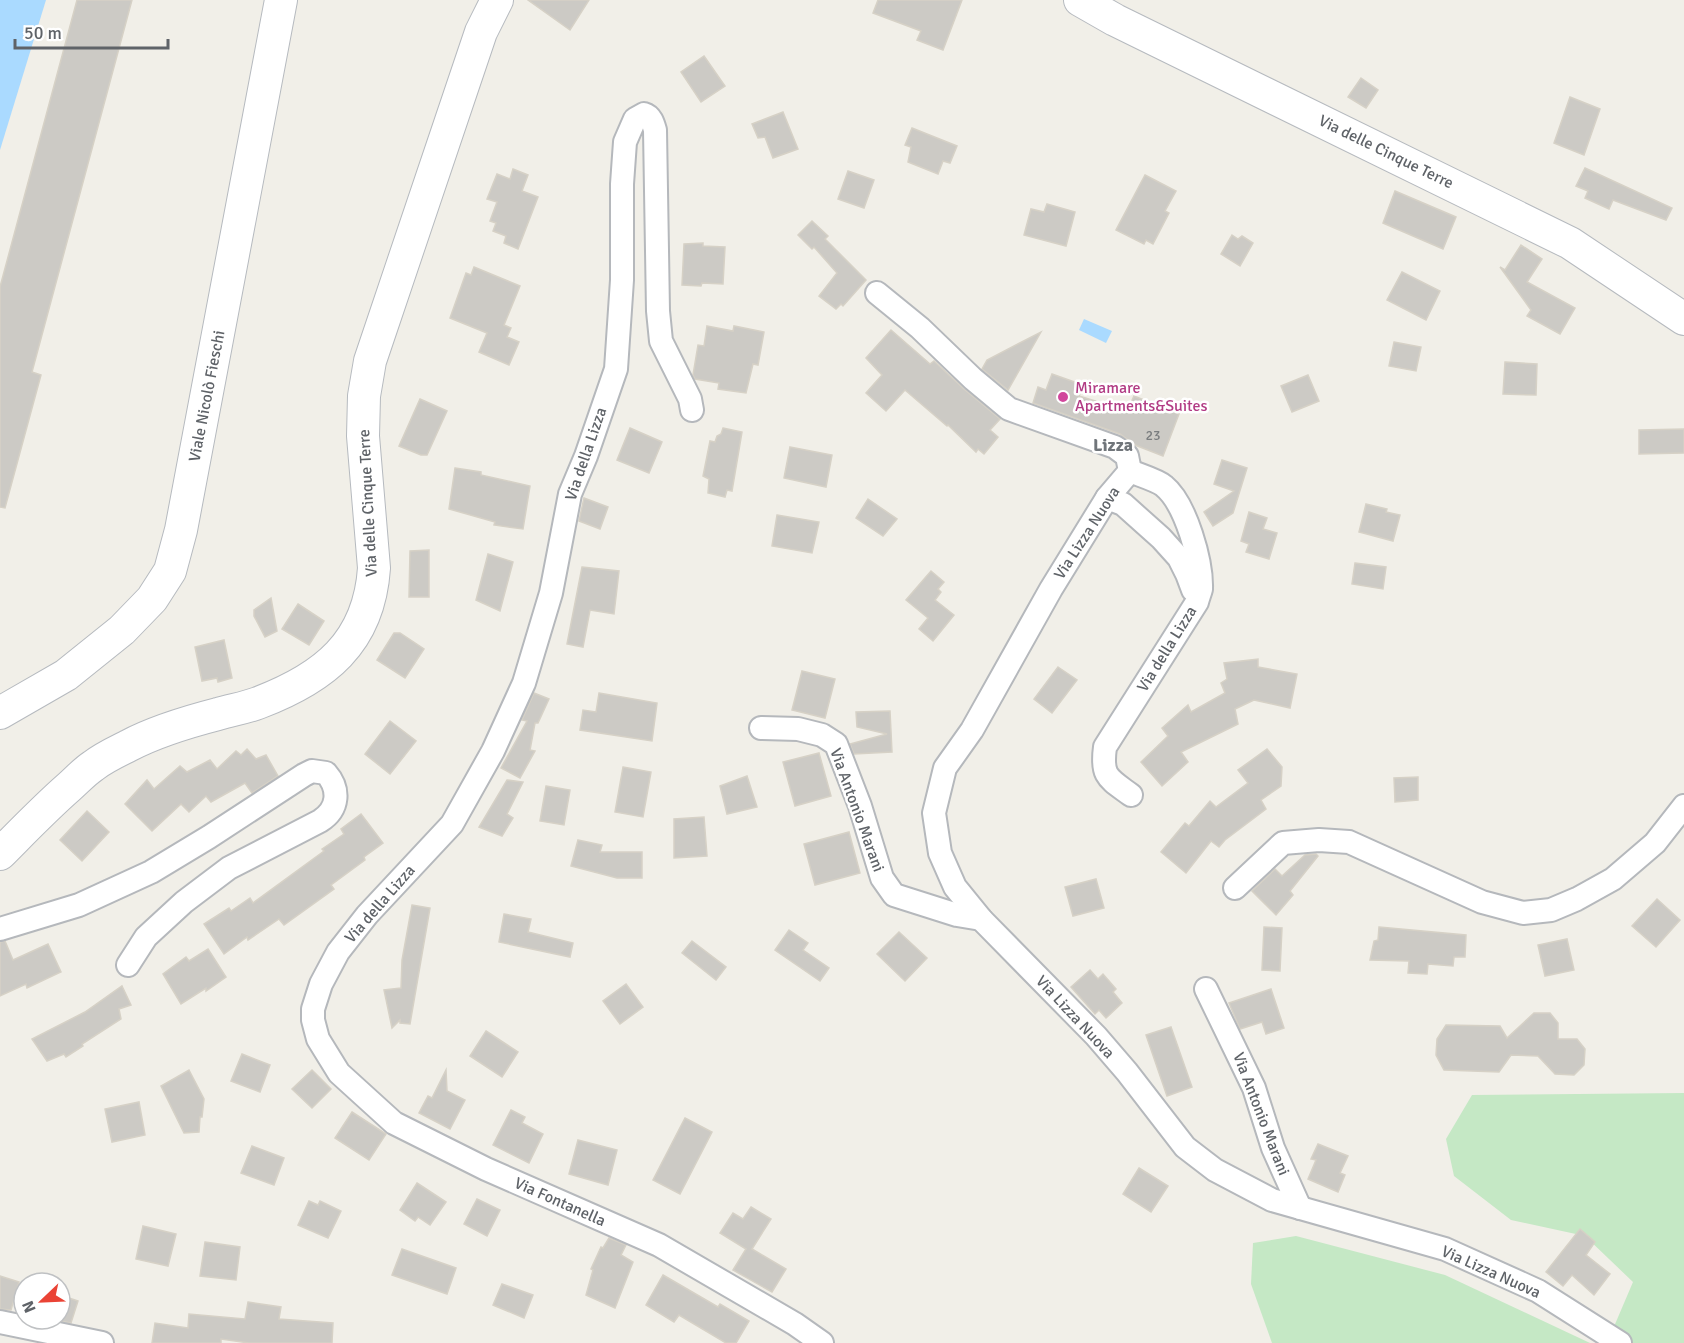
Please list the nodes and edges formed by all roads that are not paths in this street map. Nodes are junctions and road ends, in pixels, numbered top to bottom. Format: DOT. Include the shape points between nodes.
graph roads {
  1 [pos="281,0"];
  2 [pos="497,0"];
  3 [pos="1080,0"];
  4 [pos="877,293"];
  5 [pos="1684,319"];
  6 [pos="692,410"];
  7 [pos="1130,471"];
  8 [pos="1107,498"];
  9 [pos="1197,603"];
  10 [pos="0,713"];
  11 [pos="761,728"];
  12 [pos="1131,795"];
  13 [pos="1684,806"];
  14 [pos="0,854"];
  15 [pos="1235,888"];
  16 [pos="981,919"];
  17 [pos="0,929"];
  18 [pos="128,965"];
  19 [pos="1206,989"];
  20 [pos="318,1039"];
  21 [pos="1300,1208"];
  22 [pos="0,1322"];
  23 [pos="102,1343"];
  24 [pos="822,1343"];
  25 [pos="1620,1343"];
  1 -- 10 [label="main road, Viale Nicolò Fieschi" via="182,530 170,571 152,599 122,630 66,675"];
  2 -- 14 [label="main road, Via delle Cinque Terre" via="482,32 370,361 363,436 374,568 372,588 354,637 339,655 294,687 256,704 178,724 93,766"];
  3 -- 5 [label="main road, Via delle Cinque Terre" via="1570,243"];
  4 -- 7 [label="street" via="1009,409 1114,447 1127,456"];
  6 -- 20 [label="street, Via della Lizza" via="661,341 655,130 644,114 635,119 625,142 616,369 570,494 551,593 524,683 493,751 452,824 338,952 313,1009"];
  7 -- 8 [label="street, Via Lizza Nuova"];
  7 -- 9 [label="street, Via della Lizza" via="1164,485 1178,503 1190,528 1199,568 1201,590"];
  8 -- 9 [label="street" via="1123,504 1179,558"];
  8 -- 16 [label="street, Via Lizza Nuova" via="972,729 945,768 934,813 940,853 955,887"];
  9 -- 12 [label="street, Via della Lizza" via="1105,747 1104,770 1109,779"];
  11 -- 16 [label="street, Via Antonio Marani" via="798,729 822,735 836,744 882,878 894,895"];
  13 -- 15 [label="street" via="1655,843 1612,879 1551,910 1523,913 1482,902 1349,842 1283,843"];
  16 -- 21 [label="street, Via Lizza Nuova" via="1096,1036 1185,1147 1215,1170 1272,1200"];
  17 -- 18 [label="street" via="79,905 152,872 304,775 312,771 326,773 336,795 326,817 229,868 147,937"];
  19 -- 21 [label="street, Via Antonio Marani" via="1254,1088 1273,1148"];
  20 -- 24 [label="street, Via Fontanella" via="339,1073 394,1123 486,1169 659,1245"];
  21 -- 25 [label="street, Via Lizza Nuova" via="1445,1250 1538,1291"];
  22 -- 23 [label="street"];
}
